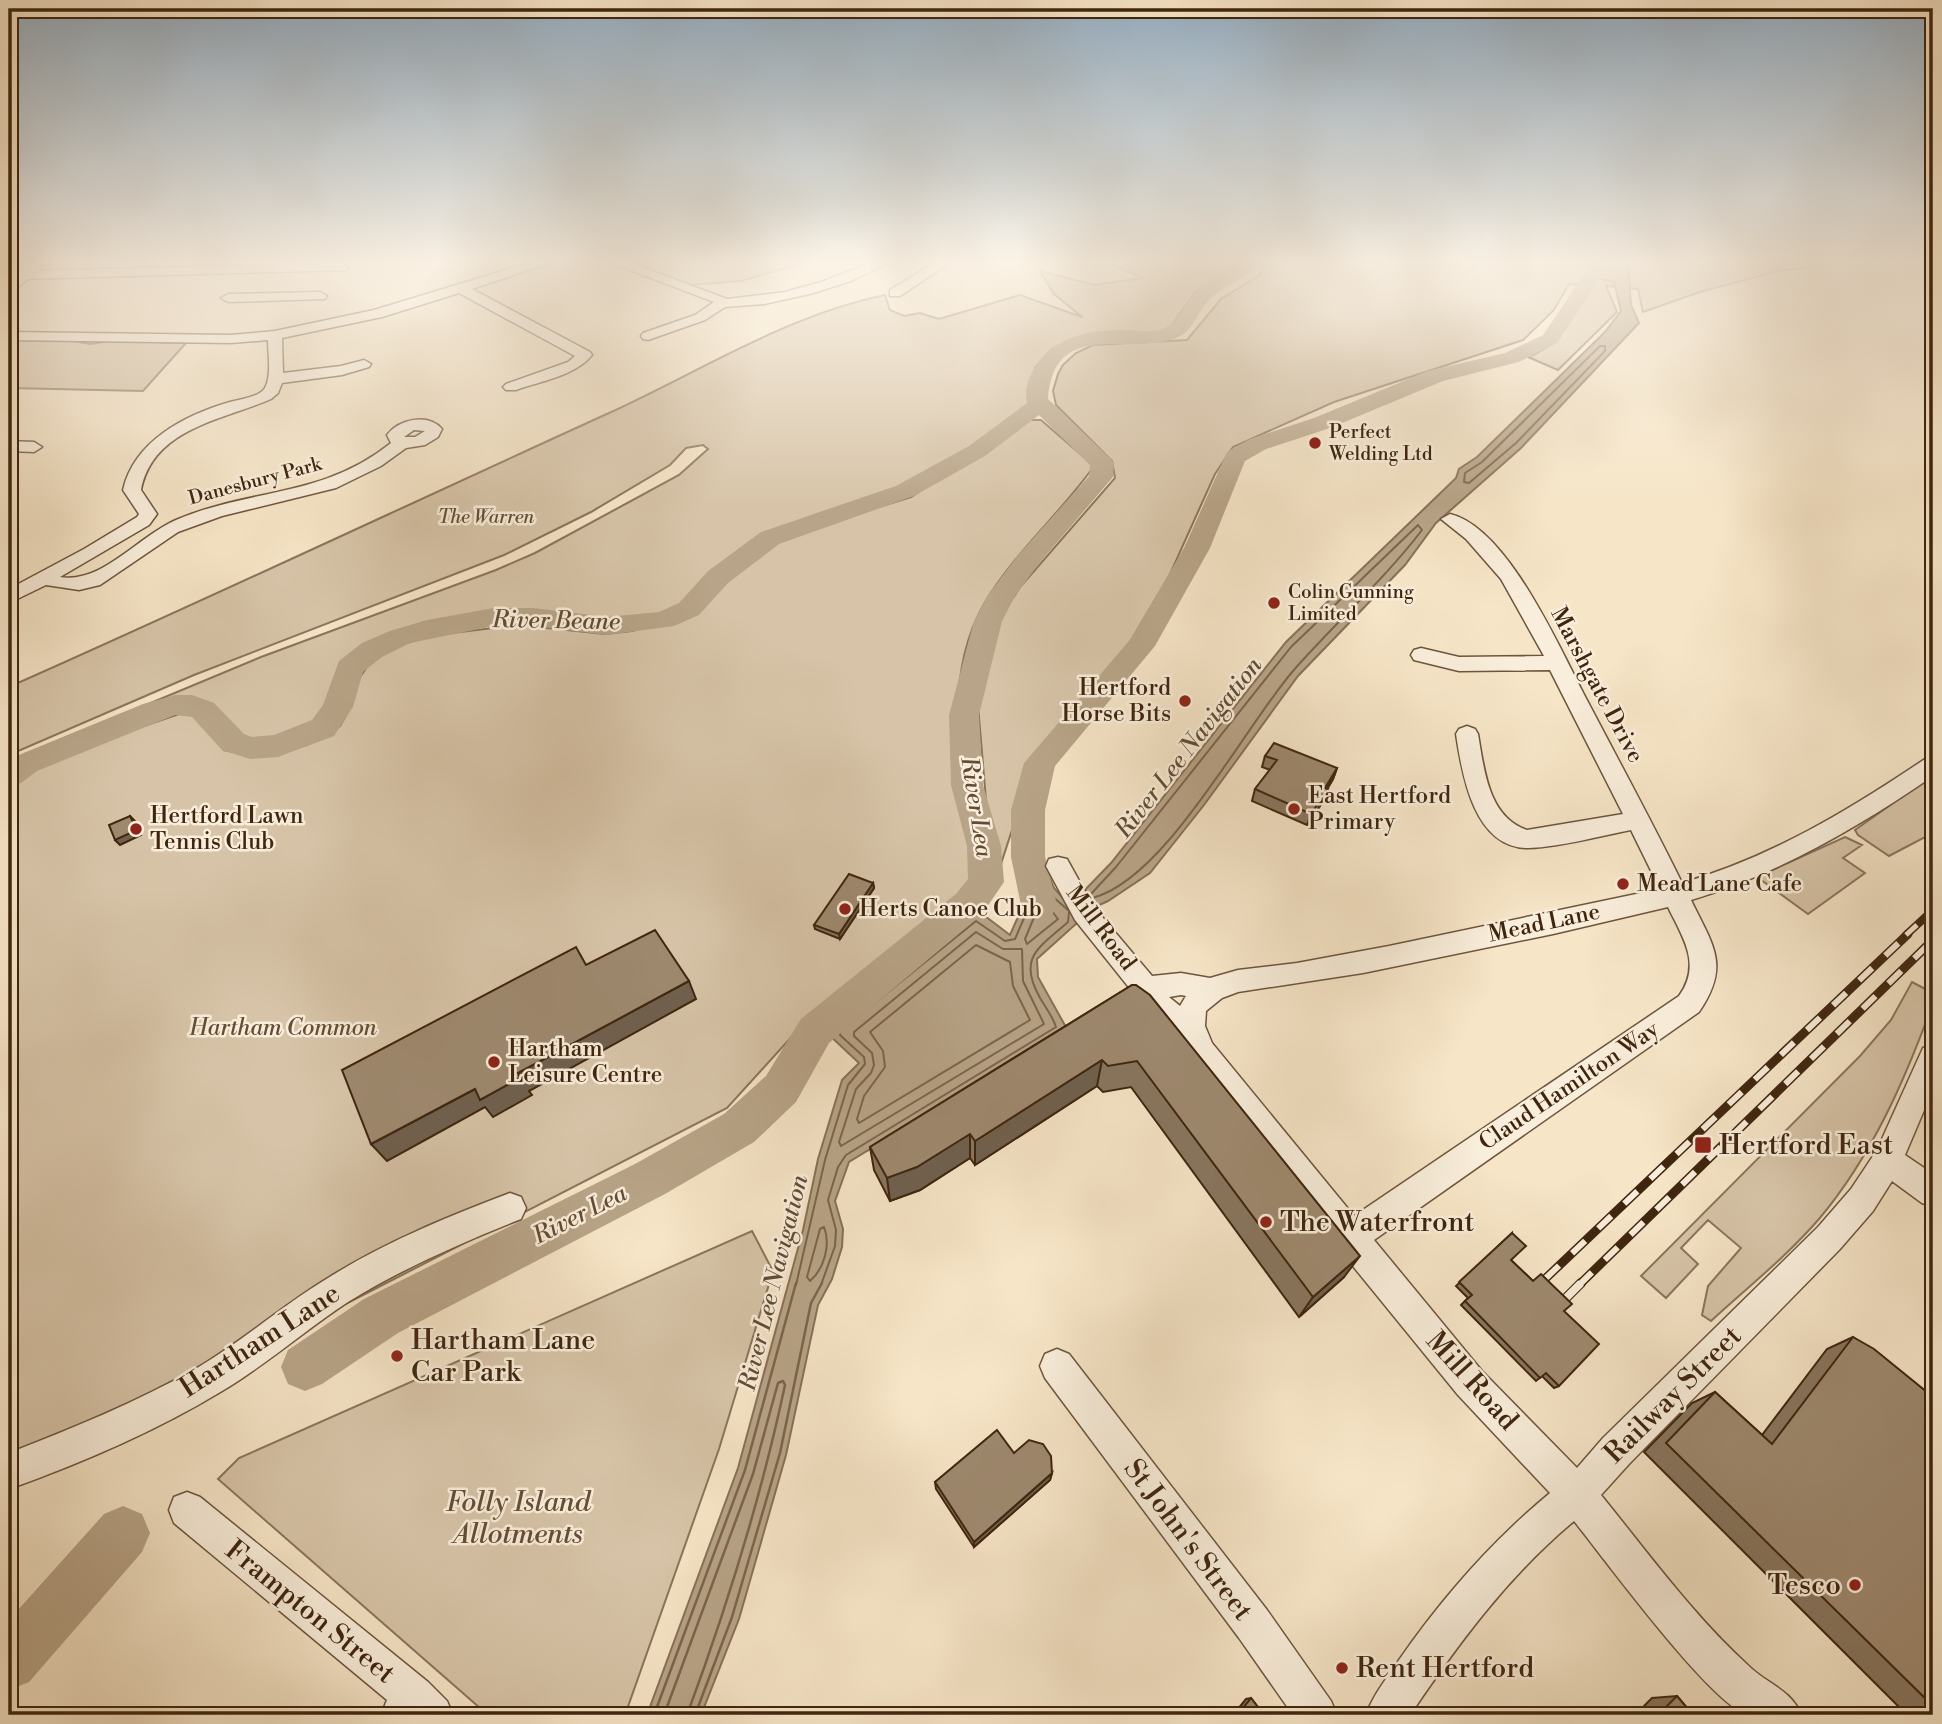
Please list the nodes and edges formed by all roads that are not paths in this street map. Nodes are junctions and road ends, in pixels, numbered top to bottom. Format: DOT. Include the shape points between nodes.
graph roads {
  1 [pos="275,342"];
  2 [pos="562,342"];
  3 [pos="364,364"];
  4 [pos="276,379"];
  5 [pos="511,387"];
  6 [pos="402,443"];
  7 [pos="9,446"];
  8 [pos="34,447"];
  9 [pos="1450,519"];
  10 [pos="44,579"];
  11 [pos="9,597"];
  12 [pos="1421,655"];
  13 [pos="1556,663"];
  14 [pos="1467,734"];
  15 [pos="1933,765"];
  16 [pos="1640,820"];
  17 [pos="1058,866"];
  18 [pos="1675,893"];
  19 [pos="1146,988"];
  20 [pos="1211,990"];
  21 [pos="1190,1024"];
  22 [pos="1933,1057"];
  23 [pos="1888,1160"];
  24 [pos="1933,1192"];
  25 [pos="510,1208"];
  26 [pos="1350,1238"];
  27 [pos="1057,1366"];
  28 [pos="9,1471"];
  29 [pos="1577,1495"];
  30 [pos="187,1510"];
  31 [pos="416,1709"];
  32 [pos="1317,1715"];
  33 [pos="1386,1715"];
  34 [pos="1780,1715"];
  1 -- 4 [label="street"];
  2 -- 5 [label="street" via="584,358"];
  3 -- 4 [label="street"];
  4 -- 10 [label="street" via="266,395 205,417 155,448 132,480 132,490 148,514 144,521"];
  6 -- 10 [label="street, Danesbury Park" via="366,468 319,488 209,512 185,522 155,538 99,580 70,586"];
  7 -- 8 [label="street"];
  9 -- 13 [label="street, Marshgate Drive" via="1494,555"];
  10 -- 11 [label="street"];
  12 -- 13 [label="street" via="1459,664"];
  13 -- 16 [label="street, Marshgate Drive"];
  14 -- 16 [label="street" via="1478,793 1510,834 1527,839"];
  15 -- 18 [label="street, Mead Lane" via="1879,803 1794,850 1715,883"];
  16 -- 18 [label="street, Marshgate Drive"];
  17 -- 19 [label="street, Mill Road" via="1079,905"];
  18 -- 20 [label="street, Mead Lane" via="1326,970 1232,982"];
  18 -- 26 [label="street, Claud Hamilton Way" via="1705,959 1704,984 1689,1004"];
  19 -- 20 [label="street, Mill Road" via="1181,984"];
  19 -- 21 [label="street, Mill Road" via="1165,1012"];
  20 -- 21 [label="street" via="1194,1005"];
  21 -- 26 [label="street, Mill Road" via="1202,1052"];
  22 -- 23 [label="street, Railway Street"];
  23 -- 24 [label="street"];
  23 -- 29 [label="street, Railway Street" via="1829,1238"];
  25 -- 28 [label="street, Hartham Lane" via="385,1262 194,1389"];
  26 -- 29 [label="street, Mill Road" via="1470,1383"];
  27 -- 32 [label="street, St John's Street"];
  29 -- 33 [label="street, Railway Street" via="1532,1532 1475,1593"];
  29 -- 34 [label="street, Mill Road" via="1704,1652"];
  30 -- 31 [label="street, Frampton Street"];
}
